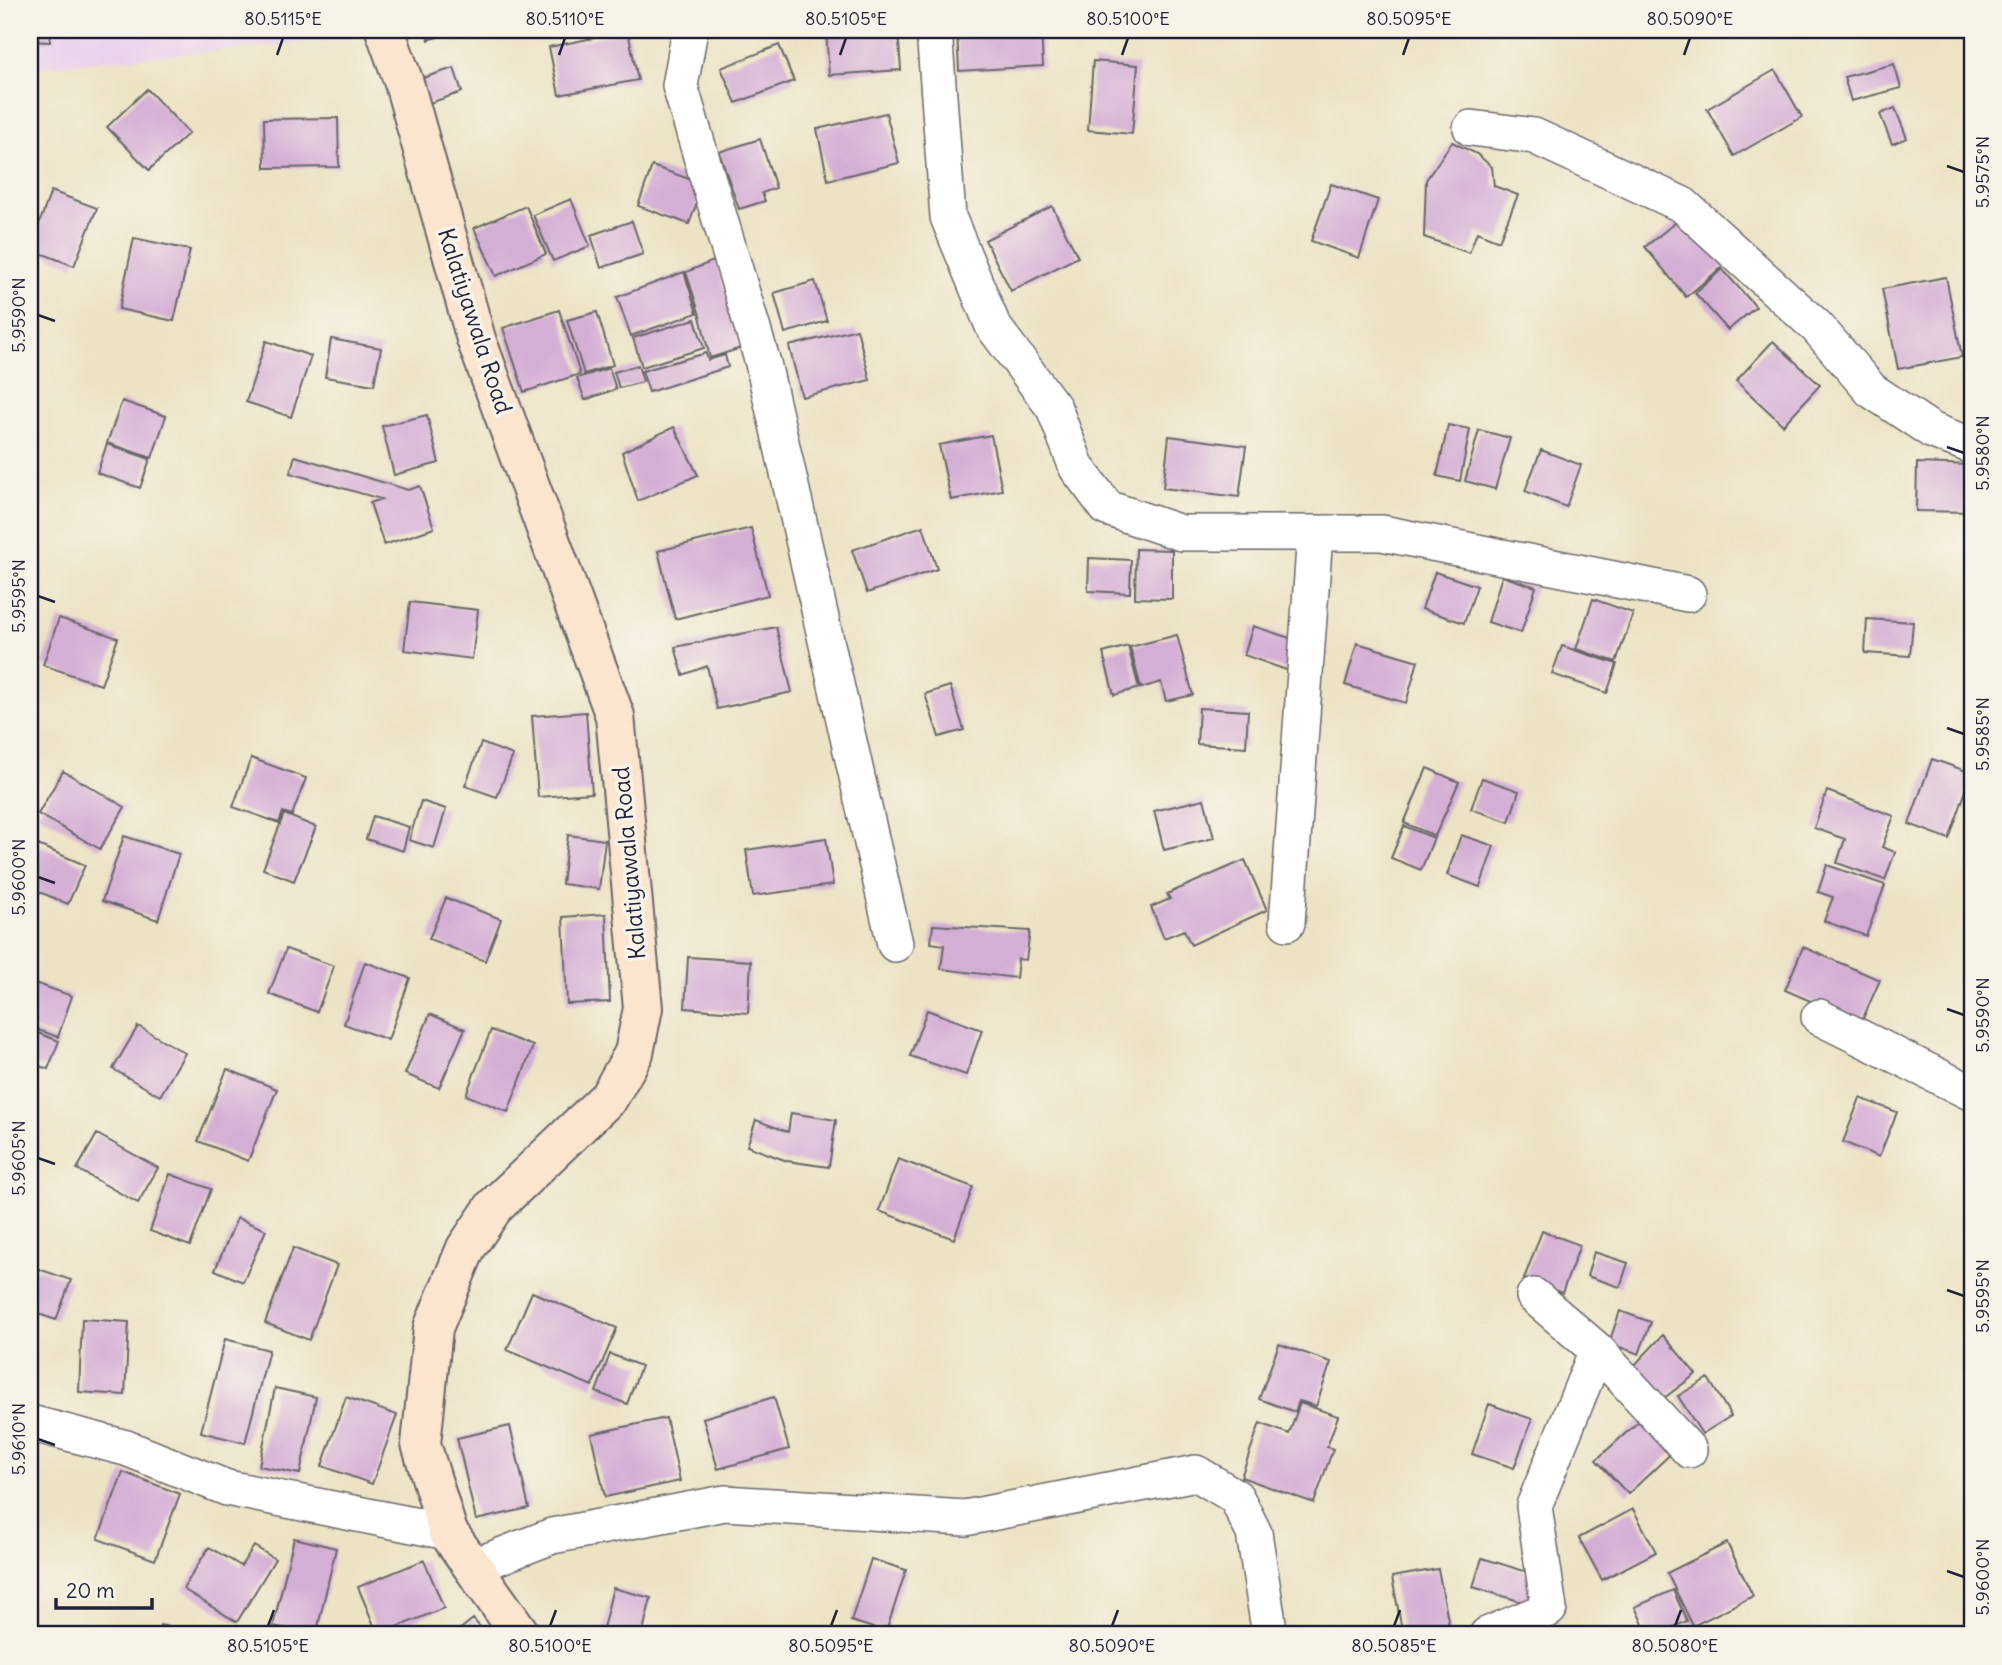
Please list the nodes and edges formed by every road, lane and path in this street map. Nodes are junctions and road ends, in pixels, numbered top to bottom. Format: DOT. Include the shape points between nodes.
graph roads {
  1 [pos="385,30"];
  2 [pos="690,30"];
  3 [pos="933,30"];
  4 [pos="1471,128"];
  5 [pos="1972,446"];
  6 [pos="1315,534"];
  7 [pos="1688,594"];
  8 [pos="1287,923"];
  9 [pos="895,944"];
  10 [pos="1819,1017"];
  11 [pos="1972,1093"];
  12 [pos="1534,1296"];
  13 [pos="1597,1350"];
  14 [pos="30,1423"];
  15 [pos="1689,1450"];
  16 [pos="449,1532"];
  17 [pos="472,1567"];
  18 [pos="521,1635"];
  19 [pos="1270,1635"];
  20 [pos="1487,1635"];
  1 -- 16 [label="street, Kalatiyawala Road" via="476,339 615,716 643,1008 634,1054 609,1097 494,1207 466,1248 433,1328 421,1444"];
  2 -- 9 [label="street" via="680,86 763,363"];
  3 -- 6 [label="street" via="948,217 993,326 1054,408 1077,468 1107,508 1181,533"];
  4 -- 5 [label="street" via="1534,136 1683,205 1817,327 1871,390 1930,430"];
  6 -- 7 [label="street" via="1382,533"];
  6 -- 8 [label="street"];
  10 -- 11 [label="street"];
  12 -- 13 [label="street"];
  13 -- 15 [label="street"];
  13 -- 20 [label="street" via="1534,1506 1549,1609"];
  14 -- 16 [label="street" via="126,1448 228,1488"];
  16 -- 17 [label="street, Kalatiyawala Road"];
  17 -- 18 [label="street, Kalatiyawala Road"];
  17 -- 19 [label="street" via="552,1536 725,1503 965,1518 1196,1473 1236,1497 1254,1532"];
}
